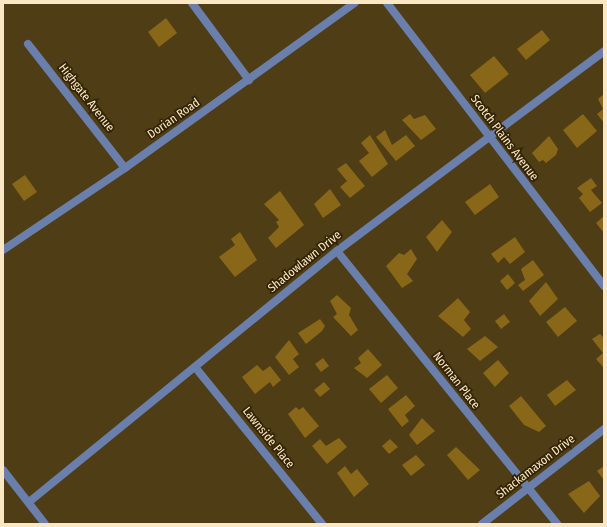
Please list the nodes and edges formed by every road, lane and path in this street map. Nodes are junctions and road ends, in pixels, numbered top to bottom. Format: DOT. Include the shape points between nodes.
graph roads {
  1 [pos="192,3"];
  2 [pos="355,3"];
  3 [pos="387,3"];
  4 [pos="28,44"];
  5 [pos="604,51"];
  6 [pos="249,80"];
  7 [pos="489,139"];
  8 [pos="125,168"];
  9 [pos="3,250"];
  10 [pos="337,251"];
  11 [pos="604,286"];
  12 [pos="195,367"];
  13 [pos="604,429"];
  14 [pos="3,470"];
  15 [pos="527,489"];
  16 [pos="29,502"];
  17 [pos="45,524"];
  18 [pos="322,524"];
  19 [pos="482,524"];
  20 [pos="557,524"];
  1 -- 6 [label="street"];
  2 -- 6 [label="street, Dorian Road"];
  3 -- 7 [label="street, Scotch Plains Avenue"];
  4 -- 8 [label="street, Highgate Avenue"];
  5 -- 7 [label="street, Shadowlawn Drive"];
  6 -- 8 [label="street, Dorian Road"];
  7 -- 10 [label="street, Shadowlawn Drive"];
  7 -- 11 [label="street, Scotch Plains Avenue"];
  8 -- 9 [label="street, Dorian Road"];
  10 -- 12 [label="street, Shadowlawn Drive"];
  10 -- 15 [label="street, Norman Place"];
  12 -- 16 [label="street, Shadowlawn Drive"];
  12 -- 18 [label="street, Lawnside Place"];
  13 -- 15 [label="street, Shackamaxon Drive"];
  14 -- 16 [label="street"];
  15 -- 19 [label="street, Shackamaxon Drive"];
  15 -- 20 [label="street, Norman Place"];
  16 -- 17 [label="street"];
}
